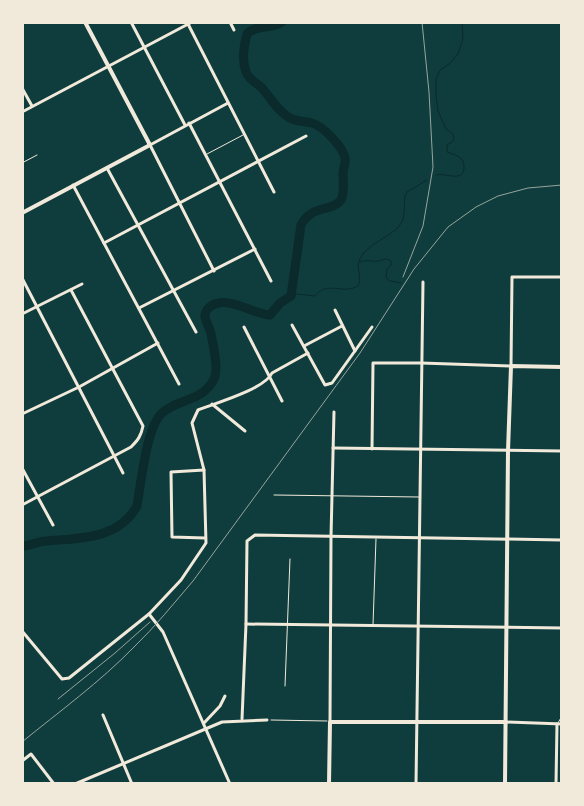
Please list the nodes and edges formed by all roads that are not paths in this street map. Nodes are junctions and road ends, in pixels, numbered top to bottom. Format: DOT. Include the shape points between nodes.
graph roads {
  1 [pos="86,22"];
  2 [pos="132,22"];
  3 [pos="230,22"];
  4 [pos="189,23"];
  5 [pos="234,30"];
  6 [pos="144,47"];
  7 [pos="108,67"];
  8 [pos="22,88"];
  9 [pos="228,103"];
  10 [pos="32,106"];
  11 [pos="22,112"];
  12 [pos="189,123"];
  13 [pos="185,125"];
  14 [pos="245,134"];
  15 [pos="306,136"];
  16 [pos="150,145"];
  17 [pos="206,154"];
  18 [pos="37,155"];
  19 [pos="259,161"];
  20 [pos="22,163"];
  21 [pos="108,168"];
  22 [pos="221,182"];
  23 [pos="73,186"];
  24 [pos="274,192"];
  25 [pos="180,203"];
  26 [pos="22,213"];
  27 [pos="138,225"];
  28 [pos="104,244"];
  29 [pos="255,249"];
  30 [pos="214,271"];
  31 [pos="562,277"];
  32 [pos="22,278"];
  33 [pos="271,280"];
  34 [pos="423,282"];
  35 [pos="82,284"];
  36 [pos="71,290"];
  37 [pos="173,290"];
  38 [pos="37,307"];
  39 [pos="139,308"];
  40 [pos="334,310"];
  41 [pos="22,314"];
  42 [pos="292,324"];
  43 [pos="342,326"];
  44 [pos="244,327"];
  45 [pos="372,327"];
  46 [pos="196,332"];
  47 [pos="158,343"];
  48 [pos="304,346"];
  49 [pos="355,351"];
  50 [pos="308,353"];
  51 [pos="421,363"];
  52 [pos="511,366"];
  53 [pos="562,367"];
  54 [pos="112,368"];
  55 [pos="270,378"];
  56 [pos="179,384"];
  57 [pos="79,386"];
  58 [pos="282,401"];
  59 [pos="212,404"];
  60 [pos="334,412"];
  61 [pos="22,414"];
  62 [pos="245,430"];
  63 [pos="333,448"];
  64 [pos="372,449"];
  65 [pos="421,450"];
  66 [pos="508,451"];
  67 [pos="562,452"];
  68 [pos="115,456"];
  69 [pos="22,468"];
  70 [pos="204,470"];
  71 [pos="123,473"];
  72 [pos="274,496"];
  73 [pos="333,496"];
  74 [pos="38,497"];
  75 [pos="420,497"];
  76 [pos="22,504"];
  77 [pos="53,525"];
  78 [pos="331,537"];
  79 [pos="205,538"];
  80 [pos="376,538"];
  81 [pos="418,539"];
  82 [pos="508,539"];
  83 [pos="562,540"];
  84 [pos="290,559"];
  85 [pos="149,614"];
  86 [pos="246,624"];
  87 [pos="287,624"];
  88 [pos="330,625"];
  89 [pos="373,625"];
  90 [pos="419,627"];
  91 [pos="507,627"];
  92 [pos="562,628"];
  93 [pos="22,630"];
  94 [pos="285,686"];
  95 [pos="225,696"];
  96 [pos="103,715"];
  97 [pos="562,716"];
  98 [pos="242,720"];
  99 [pos="267,720"];
  100 [pos="418,721"];
  101 [pos="330,722"];
  102 [pos="506,722"];
  103 [pos="204,723"];
  104 [pos="559,724"];
  105 [pos="206,728"];
  106 [pos="22,760"];
  107 [pos="124,764"];
  108 [pos="54,784"];
  109 [pos="75,784"];
  110 [pos="132,784"];
  111 [pos="230,784"];
  112 [pos="329,784"];
  113 [pos="416,784"];
  114 [pos="505,784"];
  115 [pos="556,784"];
  1 -- 7 [label="street"];
  2 -- 6 [label="street"];
  3 -- 5 [label="street"];
  4 -- 6 [label="street"];
  4 -- 9 [label="street"];
  6 -- 7 [label="street"];
  6 -- 13 [label="street"];
  7 -- 10 [label="street"];
  7 -- 16 [label="street"];
  8 -- 10 [label="street"];
  9 -- 12 [label="street"];
  9 -- 14 [label="street"];
  10 -- 11 [label="street"];
  12 -- 13 [label="street"];
  12 -- 17 [label="street"];
  13 -- 16 [label="street"];
  14 -- 17 [label="lane"];
  14 -- 19 [label="street"];
  15 -- 19 [label="street"];
  16 -- 21 [label="street"];
  16 -- 25 [label="street"];
  17 -- 22 [label="street"];
  18 -- 20 [label="lane"];
  19 -- 22 [label="street"];
  19 -- 24 [label="street"];
  21 -- 23 [label="street"];
  21 -- 27 [label="street"];
  22 -- 25 [label="street"];
  22 -- 29 [label="street"];
  23 -- 26 [label="street"];
  23 -- 28 [label="street"];
  25 -- 27 [label="street"];
  25 -- 30 [label="street"];
  27 -- 28 [label="street"];
  27 -- 37 [label="street"];
  28 -- 39 [label="street"];
  29 -- 30 [label="street"];
  29 -- 33 [label="street"];
  30 -- 37 [label="street"];
  31 -- 52 [label="street" via="512,277"];
  32 -- 38 [label="street"];
  34 -- 51 [label="street"];
  35 -- 36 [label="street"];
  36 -- 38 [label="street"];
  36 -- 54 [label="street"];
  37 -- 39 [label="street"];
  37 -- 46 [label="street"];
  38 -- 41 [label="street"];
  38 -- 57 [label="street"];
  39 -- 47 [label="street"];
  40 -- 43 [label="street"];
  42 -- 48 [label="street"];
  43 -- 48 [label="street"];
  43 -- 49 [label="street"];
  44 -- 55 [label="street"];
  45 -- 49 [label="street"];
  47 -- 54 [label="street"];
  47 -- 56 [label="street"];
  48 -- 50 [label="street"];
  49 -- 50 [label="street" via="332,383 325,386"];
  50 -- 55 [label="street" via="272,372"];
  51 -- 52 [label="street"];
  51 -- 64 [label="street" via="373,363"];
  51 -- 65 [label="street"];
  52 -- 53 [label="street"];
  52 -- 66 [label="street"];
  54 -- 57 [label="street"];
  54 -- 68 [label="street" via="143,426 139,440"];
  55 -- 58 [label="street"];
  55 -- 59 [label="street" via="246,392"];
  57 -- 61 [label="street"];
  57 -- 68 [label="street"];
  59 -- 62 [label="street"];
  59 -- 70 [label="street" via="198,410 192,423"];
  60 -- 63 [label="street"];
  63 -- 64 [label="street"];
  63 -- 73 [label="street"];
  64 -- 65 [label="street"];
  65 -- 66 [label="street"];
  65 -- 75 [label="street"];
  66 -- 67 [label="street"];
  66 -- 82 [label="street"];
  68 -- 71 [label="street"];
  68 -- 74 [label="street"];
  69 -- 74 [label="street"];
  70 -- 79 [label="street"];
  70 -- 79 [label="street" via="171,472 172,536"];
  72 -- 73 [label="lane"];
  73 -- 75 [label="lane"];
  73 -- 78 [label="street"];
  74 -- 76 [label="street"];
  74 -- 77 [label="street"];
  75 -- 81 [label="street"];
  78 -- 80 [label="street"];
  78 -- 86 [label="street" via="255,535 247,541"];
  78 -- 88 [label="street"];
  79 -- 85 [label="street" via="206,543 181,580"];
  80 -- 81 [label="street"];
  80 -- 89 [label="lane"];
  81 -- 82 [label="street"];
  81 -- 90 [label="street"];
  82 -- 83 [label="street"];
  82 -- 91 [label="street"];
  84 -- 87 [label="lane"];
  85 -- 93 [label="street" via="69,678 62,679"];
  85 -- 103 [label="street" via="163,632"];
  86 -- 87 [label="street"];
  86 -- 98 [label="street"];
  87 -- 88 [label="street"];
  87 -- 94 [label="lane"];
  88 -- 89 [label="street"];
  88 -- 101 [label="street"];
  89 -- 90 [label="street"];
  90 -- 91 [label="street"];
  90 -- 100 [label="street"];
  91 -- 92 [label="street"];
  91 -- 102 [label="street"];
  95 -- 103 [label="street"];
  96 -- 107 [label="street"];
  97 -- 104 [label="lane"];
  98 -- 99 [label="street"];
  98 -- 105 [label="street"];
  100 -- 101 [label="street"];
  100 -- 102 [label="street"];
  100 -- 113 [label="street"];
  101 -- 112 [label="street"];
  102 -- 104 [label="street"];
  102 -- 114 [label="street"];
  103 -- 105 [label="street"];
  104 -- 115 [label="street"];
  105 -- 107 [label="street"];
  105 -- 111 [label="street"];
  106 -- 108 [label="street" via="31,754"];
  107 -- 109 [label="street"];
  107 -- 110 [label="street"];
}
